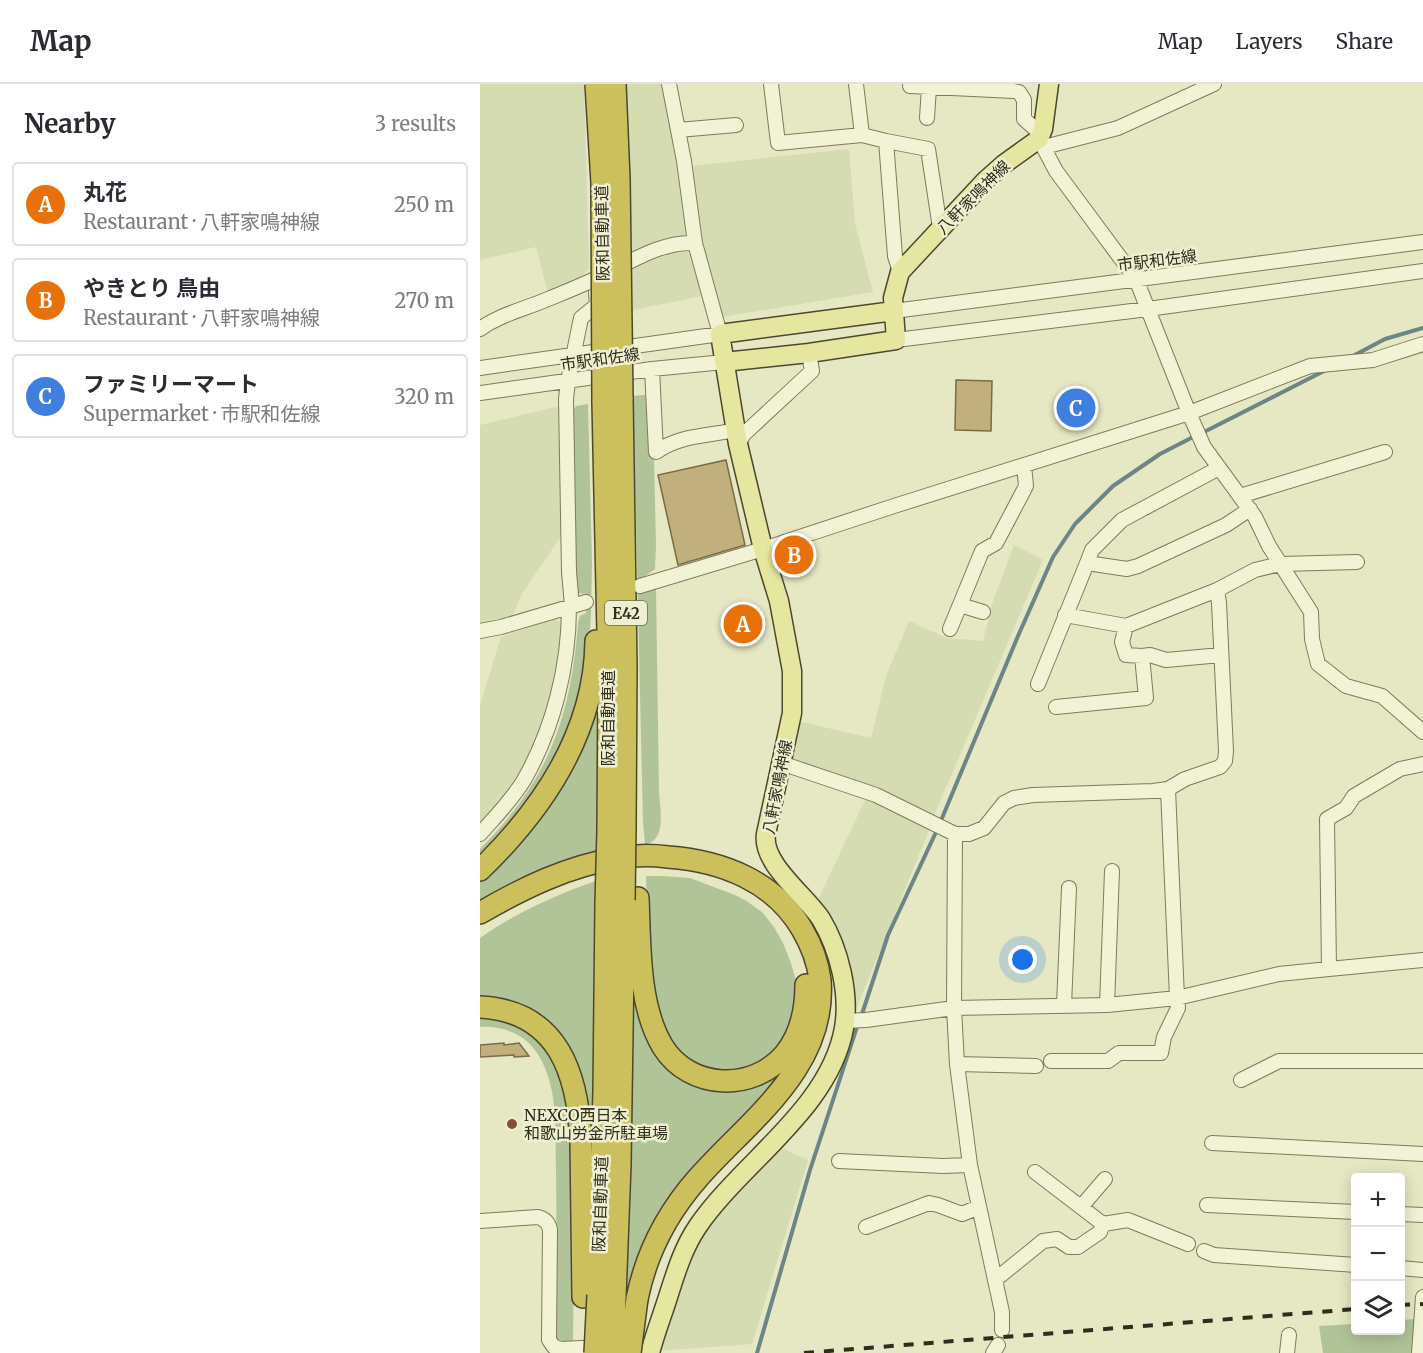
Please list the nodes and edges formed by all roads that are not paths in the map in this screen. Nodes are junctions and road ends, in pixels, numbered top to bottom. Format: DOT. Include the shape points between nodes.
graph roads {
  1 [pos="596,84"];
  2 [pos="615,84"];
  3 [pos="669,84"];
  4 [pos="771,84"];
  5 [pos="856,84"];
  6 [pos="1049,84"];
  7 [pos="1214,84"];
  8 [pos="910,86"];
  9 [pos="929,87"];
  10 [pos="927,118"];
  11 [pos="736,124"];
  12 [pos="678,130"];
  13 [pos="862,135"];
  14 [pos="1041,140"];
  15 [pos="886,141"];
  16 [pos="940,228"];
  17 [pos="1423,242"];
  18 [pos="695,243"];
  19 [pos="1423,271"];
  20 [pos="900,272"];
  21 [pos="596,279"];
  22 [pos="1136,279"];
  23 [pos="1148,309"];
  24 [pos="894,311"];
  25 [pos="480,329"];
  26 [pos="720,334"];
  27 [pos="896,340"];
  28 [pos="1423,344"];
  29 [pos="810,353"];
  30 [pos="575,354"];
  31 [pos="724,362"];
  32 [pos="480,368"];
  33 [pos="652,369"];
  34 [pos="568,381"];
  35 [pos="480,393"];
  36 [pos="613,400"];
  37 [pos="1189,413"];
  38 [pos="737,437"];
  39 [pos="1385,452"];
  40 [pos="1024,465"];
  41 [pos="1219,468"];
  42 [pos="1240,496"];
  43 [pos="1250,509"];
  44 [pos="763,549"];
  45 [pos="1357,562"];
  46 [pos="1087,563"];
  47 [pos="1280,564"];
  48 [pos="606,571"];
  49 [pos="640,586"];
  50 [pos="1216,590"];
  51 [pos="586,602"];
  52 [pos="960,604"];
  53 [pos="571,607"];
  54 [pos="983,612"];
  55 [pos="1065,615"];
  56 [pos="1126,626"];
  57 [pos="950,630"];
  58 [pos="480,631"];
  59 [pos="1221,655"];
  60 [pos="1143,656"];
  61 [pos="1038,684"];
  62 [pos="1056,707"];
  63 [pos="1423,732"];
  64 [pos="781,763"];
  65 [pos="1423,764"];
  66 [pos="1168,789"];
  67 [pos="623,828"];
  68 [pos="480,834"];
  69 [pos="955,834"];
  70 [pos="480,870"];
  71 [pos="1112,871"];
  72 [pos="1069,888"];
  73 [pos="623,901"];
  74 [pos="480,913"];
  75 [pos="480,927"];
  76 [pos="1423,960"];
  77 [pos="1329,969"];
  78 [pos="1177,998"];
  79 [pos="1064,1005"];
  80 [pos="1107,1005"];
  81 [pos="480,1008"];
  82 [pos="954,1008"];
  83 [pos="855,1021"];
  84 [pos="1423,1060"];
  85 [pos="1052,1061"];
  86 [pos="957,1064"];
  87 [pos="1036,1066"];
  88 [pos="1241,1080"];
  89 [pos="1212,1143"];
  90 [pos="1423,1154"];
  91 [pos="839,1161"];
  92 [pos="970,1164"];
  93 [pos="1035,1172"];
  94 [pos="1105,1179"];
  95 [pos="1207,1205"];
  96 [pos="979,1207"];
  97 [pos="1081,1208"];
  98 [pos="1351,1212"];
  99 [pos="1405,1214"];
  100 [pos="1423,1215"];
  101 [pos="480,1221"];
  102 [pos="1103,1224"];
  103 [pos="866,1227"];
  104 [pos="1188,1244"];
  105 [pos="1204,1251"];
  106 [pos="1351,1265"];
  107 [pos="1405,1268"];
  108 [pos="1423,1270"];
  109 [pos="995,1280"];
  110 [pos="598,1296"];
  111 [pos="1423,1297"];
  112 [pos="1002,1330"];
  113 [pos="1289,1335"];
  114 [pos="651,1350"];
  115 [pos="583,1353"];
  116 [pos="595,1353"];
  117 [pos="613,1353"];
  118 [pos="630,1353"];
  119 [pos="1287,1353"];
  120 [pos="1419,1353"];
  1 -- 36 [label="highway, 阪和自動車道 / E42, bridge"];
  2 -- 36 [label="highway, 阪和自動車道 / E42, bridge" via="619,179"];
  3 -- 12 [label="street"];
  4 -- 13 [label="street" via="778,143"];
  5 -- 13 [label="street"];
  6 -- 14 [label="main road"];
  7 -- 14 [label="street" via="1118,128"];
  8 -- 9 [label="street"];
  9 -- 10 [label="street"];
  9 -- 14 [label="street" via="1020,92 1024,119"];
  11 -- 12 [label="street"];
  12 -- 18 [label="street"];
  13 -- 15 [label="street"];
  14 -- 16 [label="main road, 八軒家鳴神線" via="1004,164"];
  14 -- 22 [label="street" via="1056,171"];
  15 -- 16 [label="street" via="928,149"];
  15 -- 20 [label="street" via="895,256"];
  16 -- 20 [label="main road, 八軒家鳴神線"];
  17 -- 22 [label="street, 市駅和佐線"];
  18 -- 21 [label="street" via="660,249"];
  18 -- 26 [label="street"];
  19 -- 23 [label="street"];
  20 -- 24 [label="main road, 八軒家鳴神線"];
  21 -- 25 [label="street" via="493,319"];
  21 -- 30 [label="street" via="597,305 581,318"];
  22 -- 23 [label="street"];
  22 -- 24 [label="street, 市駅和佐線"];
  23 -- 27 [label="street"];
  23 -- 37 [label="street"];
  24 -- 26 [label="main road"];
  24 -- 27 [label="main road, 八軒家鳴神線"];
  26 -- 30 [label="street, 市駅和佐線"];
  26 -- 31 [label="main road, 八軒家鳴神線"];
  27 -- 29 [label="main road"];
  28 -- 37 [label="street" via="1373,360 1310,366"];
  29 -- 31 [label="main road"];
  29 -- 38 [label="street" via="812,371"];
  30 -- 32 [label="street, 市駅和佐線"];
  30 -- 34 [label="street"];
  31 -- 33 [label="street, 市駅和佐線"];
  31 -- 38 [label="main road, 八軒家鳴神線"];
  33 -- 34 [label="street, 市駅和佐線"];
  33 -- 38 [label="street" via="656,452 684,438"];
  34 -- 35 [label="street, 市駅和佐線"];
  34 -- 53 [label="street"];
  36 -- 48 [label="highway, 阪和自動車道 / E42"];
  36 -- 67 [label="highway, 阪和自動車道 / E42" via="626,666"];
  37 -- 40 [label="street"];
  37 -- 41 [label="street" via="1204,447"];
  38 -- 44 [label="main road, 八軒家鳴神線"];
  39 -- 42 [label="street"];
  40 -- 44 [label="street"];
  40 -- 52 [label="street" via="1026,486 996,543 982,550"];
  41 -- 42 [label="street"];
  41 -- 46 [label="street" via="1122,520 1092,550"];
  42 -- 43 [label="street"];
  43 -- 46 [label="street" via="1226,525 1138,566 1127,569"];
  43 -- 47 [label="street"];
  44 -- 49 [label="street"];
  44 -- 64 [label="main road, 八軒家鳴神線" via="779,601 792,671 792,713"];
  45 -- 47 [label="street"];
  46 -- 55 [label="street"];
  47 -- 50 [label="street" via="1255,570"];
  47 -- 63 [label="street" via="1311,612 1318,664 1346,686 1382,696"];
  48 -- 67 [label="highway, 阪和自動車道 / E42" via="609,724"];
  48 -- 70 [label="highway" via="597,611 591,685 576,738 539,802"];
  50 -- 56 [label="street"];
  50 -- 59 [label="street"];
  51 -- 53 [label="street"];
  52 -- 54 [label="street"];
  52 -- 57 [label="street"];
  53 -- 58 [label="street"];
  53 -- 68 [label="street" via="562,677 543,740 524,781"];
  55 -- 56 [label="street"];
  55 -- 61 [label="street"];
  56 -- 60 [label="street" via="1122,642 1126,655"];
  59 -- 60 [label="street" via="1166,660"];
  59 -- 66 [label="street" via="1225,760 1220,767"];
  60 -- 62 [label="street" via="1146,698"];
  64 -- 69 [label="street" via="876,795"];
  64 -- 83 [label="main road, 八軒家鳴神線" via="766,848 783,876 820,918 831,939 842,974 845,1011"];
  65 -- 77 [label="street" via="1400,769 1363,790 1353,796 1346,808 1327,819"];
  66 -- 69 [label="street" via="1014,798 1004,803 984,828"];
  66 -- 78 [label="street"];
  67 -- 73 [label="highway, 阪和自動車道 / E42, bridge"];
  67 -- 73 [label="highway"];
  69 -- 82 [label="street"];
  71 -- 80 [label="street"];
  72 -- 79 [label="street"];
  73 -- 75 [label="highway" via="653,1028 671,1057 687,1070 716,1081 746,1079 778,1061 801,1026 806,1004 804,968 780,920 738,888 681,871 620,871 555,888"];
  73 -- 110 [label="highway, 阪和自動車道 / E42" via="604,1091"];
  74 -- 118 [label="highway, bridge" via="521,890 579,867 635,856 681,858 724,867 760,884 791,912 818,965 817,1025 808,1047 775,1098 697,1179 676,1207 642,1275"];
  76 -- 77 [label="street"];
  77 -- 78 [label="street" via="1279,974"];
  78 -- 80 [label="street"];
  78 -- 85 [label="street" via="1178,1008 1161,1053 1119,1053 1108,1060"];
  79 -- 80 [label="street"];
  79 -- 82 [label="street"];
  81 -- 110 [label="highway" via="508,1011 543,1031 559,1050 572,1078 579,1111"];
  82 -- 83 [label="street"];
  82 -- 86 [label="street"];
  83 -- 114 [label="main road, 八軒家鳴神線" via="842,1038 816,1092 712,1208 689,1240"];
  84 -- 88 [label="street" via="1279,1061"];
  86 -- 87 [label="street"];
  86 -- 92 [label="street"];
  89 -- 90 [label="street"];
  91 -- 92 [label="street"];
  92 -- 96 [label="street"];
  93 -- 97 [label="street"];
  94 -- 97 [label="street"];
  95 -- 98 [label="street"];
  96 -- 103 [label="street" via="962,1214 929,1203"];
  96 -- 109 [label="street"];
  97 -- 102 [label="street"];
  99 -- 100 [label="street"];
  101 -- 114 [label="street" via="538,1217 547,1222 548,1336 554,1347"];
  102 -- 104 [label="street" via="1128,1220"];
  102 -- 109 [label="street" via="1100,1232 1078,1247 1069,1247 1057,1239 1042,1241"];
  105 -- 106 [label="street" via="1214,1255"];
  107 -- 108 [label="street"];
  109 -- 112 [label="street"];
  110 -- 115 [label="highway"];
  110 -- 116 [label="highway, 阪和自動車道 / E42, bridge"];
  110 -- 117 [label="highway, 阪和自動車道 / E42, bridge"];
  111 -- 120 [label="street"];
  113 -- 119 [label="street"];
}
